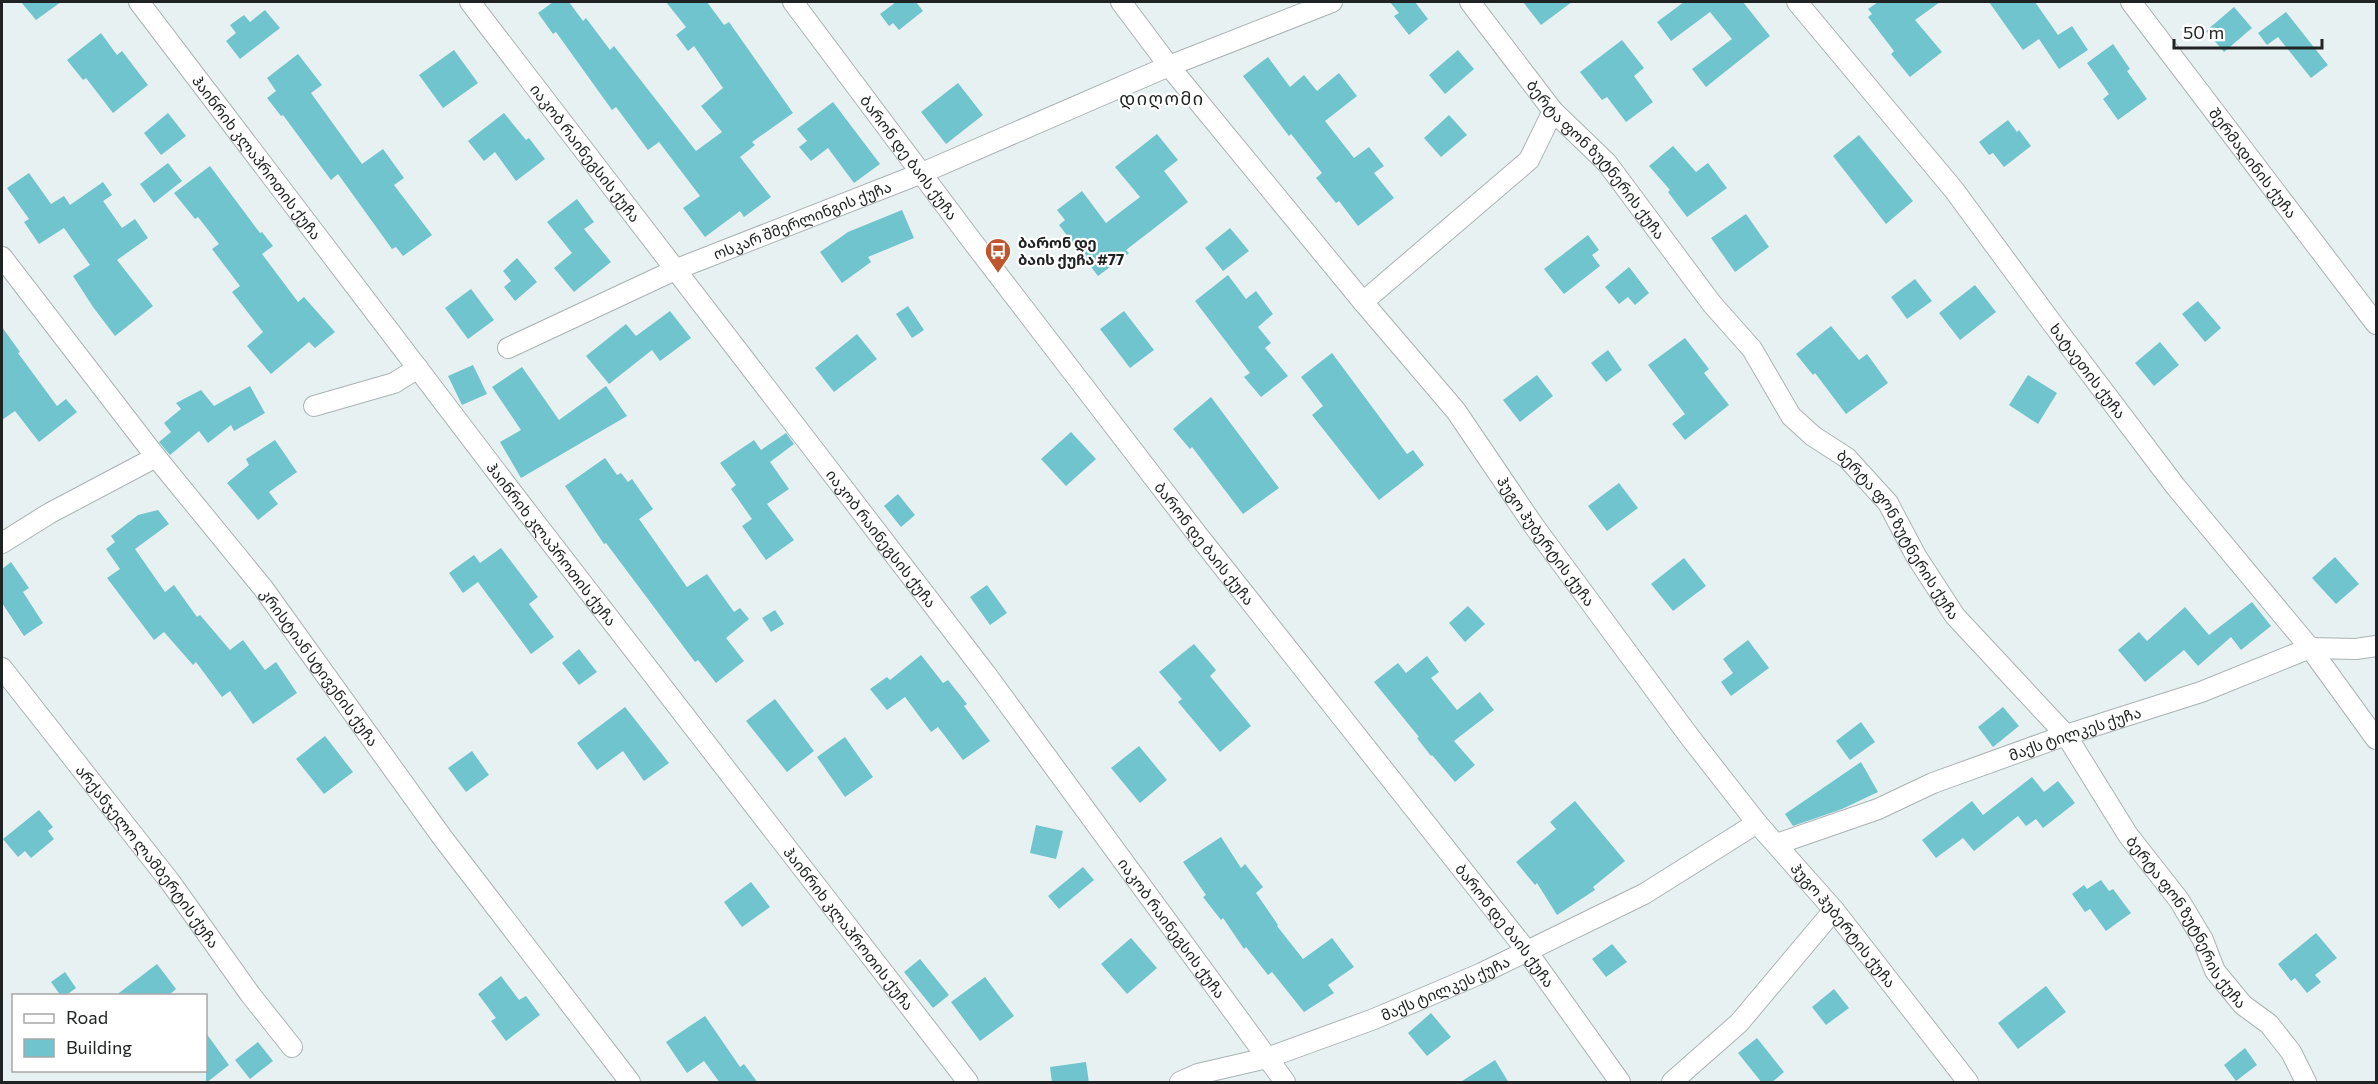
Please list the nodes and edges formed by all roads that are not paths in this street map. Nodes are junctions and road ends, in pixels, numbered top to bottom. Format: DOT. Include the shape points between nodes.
graph roads {
  1 [pos="139,2"];
  2 [pos="470,2"];
  3 [pos="793,2"];
  4 [pos="1121,2"];
  5 [pos="1332,2"];
  6 [pos="1470,2"];
  7 [pos="1797,2"];
  8 [pos="2131,2"];
  9 [pos="1169,66"];
  10 [pos="1553,111"];
  11 [pos="922,173"];
  12 [pos="2,257"];
  13 [pos="676,269"];
  14 [pos="1362,302"];
  15 [pos="2376,324"];
  16 [pos="508,348"];
  17 [pos="418,368"];
  18 [pos="314,406"];
  19 [pos="156,457"];
  20 [pos="2,543"];
  21 [pos="2376,646"];
  22 [pos="2310,648"];
  23 [pos="2,668"];
  24 [pos="2066,735"];
  25 [pos="2376,739"];
  26 [pos="1757,823"];
  27 [pos="1777,844"];
  28 [pos="1834,910"];
  29 [pos="1526,950"];
  30 [pos="292,1047"];
  31 [pos="1267,1058"];
  32 [pos="630,1083"];
  33 [pos="968,1083"];
  34 [pos="1180,1083"];
  35 [pos="1285,1083"];
  36 [pos="1620,1083"];
  37 [pos="1672,1083"];
  38 [pos="1968,1083"];
  39 [pos="2306,1083"];
  1 -- 17 [label="street, ჰაინრიხ კლაპროთის ქუჩა"];
  2 -- 13 [label="street, იაკობ რაინეგსის ქუჩა"];
  3 -- 11 [label="street, ბარონ დე ბაის ქუჩა"];
  4 -- 9 [label="street, ჰუგო ჰუბერტის ქუჩა"];
  5 -- 9 [label="street, ოსკარ შმერლინგის ქუჩა"];
  6 -- 10 [label="street, ბერტა ფონ ზუტნერის ქუჩა"];
  7 -- 22 [label="street, ხატაეთის ქუჩა" via="1954,190 2176,487"];
  8 -- 15 [label="street, შერმადინის ქუჩა"];
  9 -- 11 [label="street, ოსკარ შმერლინგის ქუჩა"];
  9 -- 14 [label="street, ჰუგო ჰუბერტის ქუჩა"];
  10 -- 14 [label="street" via="1529,160"];
  10 -- 24 [label="street, ბერტა ფონ ზუტნერის ქუჩა" via="1607,163 1712,304 1752,349 1791,416 1847,458 1888,503 1955,616"];
  11 -- 13 [label="street, ოსკარ შმერლინგის ქუჩა"];
  11 -- 29 [label="street, ბარონ დე ბაის ქუჩა" via="1189,525"];
  12 -- 19 [label="street, კრისტიან სტივენის ქუჩა"];
  13 -- 16 [label="street, ოსკარ შმერლინგის ქუჩა"];
  13 -- 31 [label="street, იაკობ რაინეგსის ქუჩა" via="986,674"];
  14 -- 26 [label="street, ჰუგო ჰუბერტის ქუჩა" via="1456,411 1534,526"];
  17 -- 18 [label="street" via="394,383"];
  17 -- 33 [label="street, ჰაინრიხ კლაპროთის ქუჩა"];
  19 -- 20 [label="street"];
  19 -- 32 [label="street, კრისტიან სტივენის ქუჩა" via="263,588 442,837"];
  21 -- 22 [label="street, მაქს ტილკეს ქუჩა"];
  22 -- 24 [label="street, მაქს ტილკეს ქუჩა" via="2201,692"];
  22 -- 25 [label="street, ხატაეთის ქუჩა"];
  23 -- 30 [label="street, არქანჯელო ლამბერტის ქუჩა" via="171,883"];
  24 -- 27 [label="street, მაქს ტილკეს ქუჩა"];
  24 -- 39 [label="street, ბერტა ფონ ზუტნერის ქუჩა" via="2128,835 2179,900 2203,940 2215,971 2243,1005 2270,1024 2291,1052"];
  26 -- 27 [label="street, ჰუგო ჰუბერტის ქუჩა"];
  26 -- 29 [label="street, მაქს ტილკეს ქუჩა" via="1644,894"];
  27 -- 28 [label="street, ჰუგო ჰუბერტის ქუჩა"];
  28 -- 37 [label="street" via="1739,1023"];
  28 -- 38 [label="street, ჰუგო ჰუბერტის ქუჩა"];
  29 -- 31 [label="street, მაქს ტილკეს ქუჩა" via="1374,1019"];
  29 -- 36 [label="street, ბარონ დე ბაის ქუჩა"];
  31 -- 34 [label="street, მაქს ტილკეს ქუჩა" via="1198,1074"];
  31 -- 35 [label="street, იაკობ რაინეგსის ქუჩა"];
}
